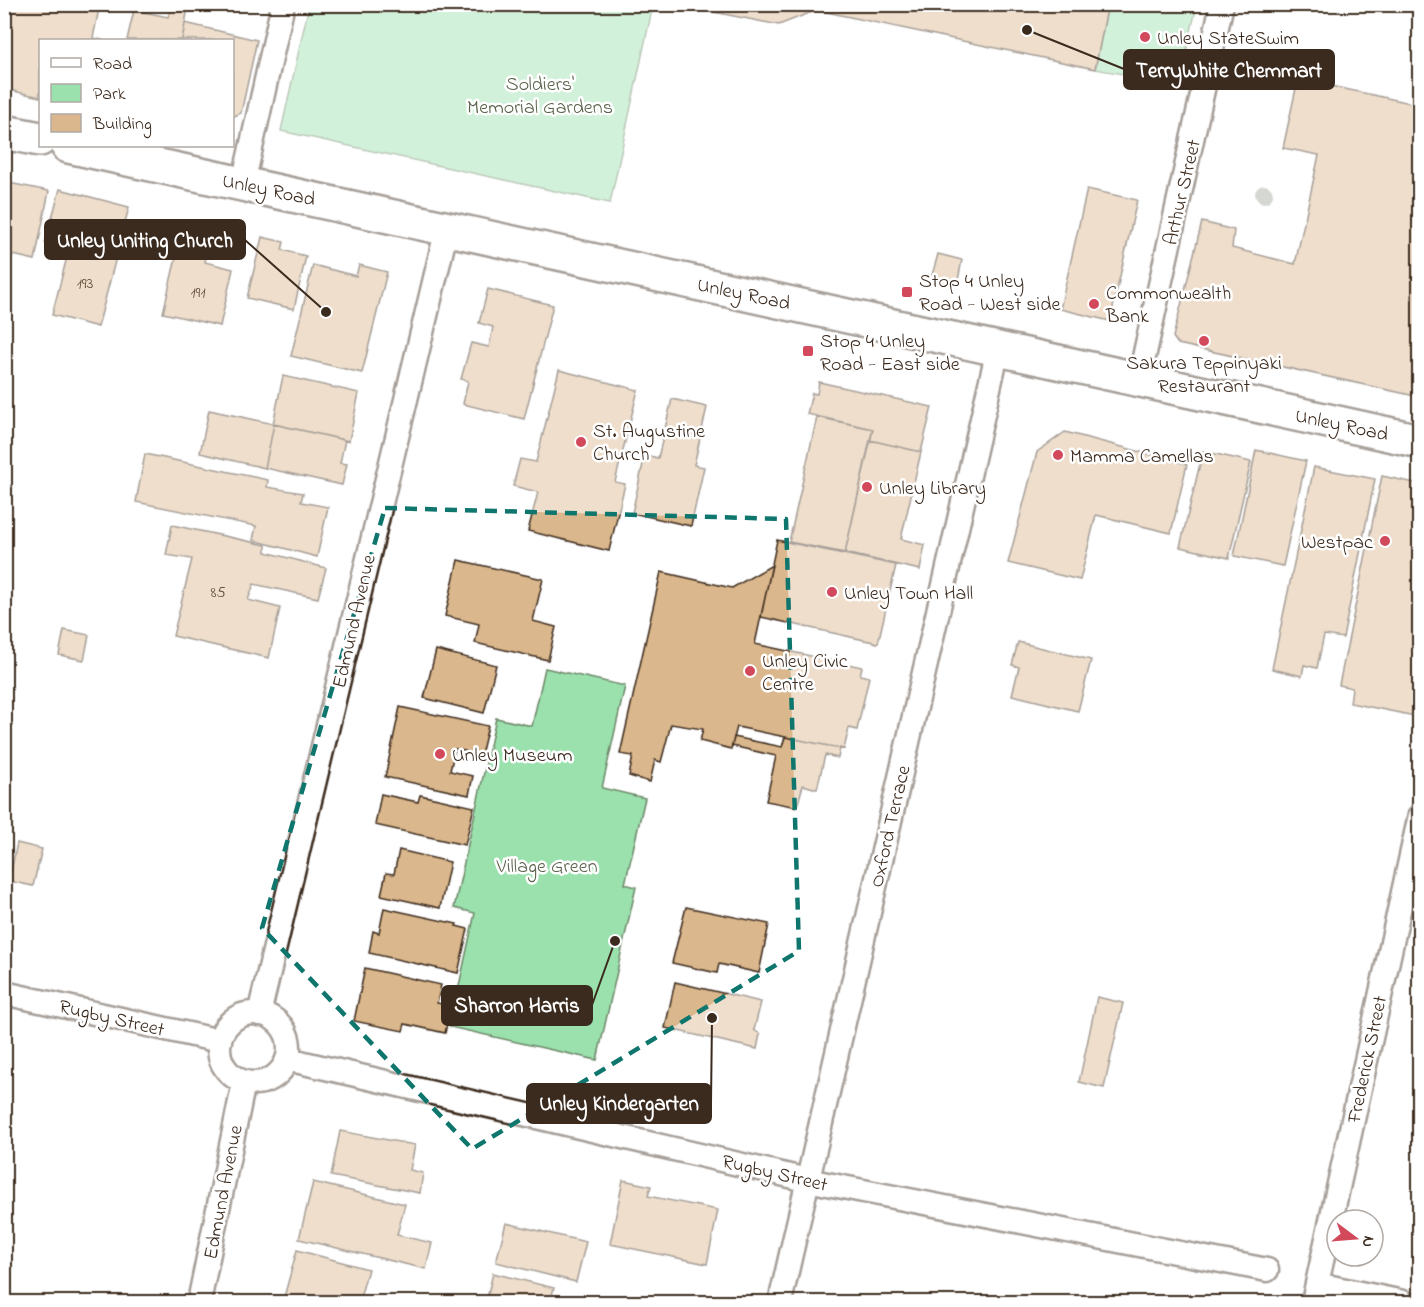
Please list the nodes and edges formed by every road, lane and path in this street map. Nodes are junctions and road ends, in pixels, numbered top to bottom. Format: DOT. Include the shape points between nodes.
graph roads {
  1 [pos="284,4"];
  2 [pos="1222,4"];
  3 [pos="4,132"];
  4 [pos="39,140"];
  5 [pos="73,147"];
  6 [pos="243,184"];
  7 [pos="447,228"];
  8 [pos="998,349"];
  9 [pos="1139,380"];
  10 [pos="1419,441"];
  11 [pos="1419,815"];
  12 [pos="4,993"];
  13 [pos="259,1014"];
  14 [pos="220,1041"];
  15 [pos="287,1059"];
  16 [pos="244,1082"];
  17 [pos="807,1180"];
  18 [pos="1267,1270"];
  19 [pos="1315,1293"];
  20 [pos="199,1302"];
  21 [pos="780,1302"];
  22 [pos="1403,1302"];
  1 -- 6 [label="street"];
  2 -- 9 [label="street, Arthur Street"];
  3 -- 4 [label="main road"];
  5 -- 6 [label="main road, Unley Road"];
  6 -- 7 [label="main road, Unley Road"];
  7 -- 8 [label="main road, Unley Road"];
  7 -- 13 [label="street, Edmund Avenue"];
  8 -- 9 [label="main road, Unley Road"];
  8 -- 17 [label="street, Oxford Terrace"];
  9 -- 10 [label="main road, Unley Road"];
  11 -- 19 [label="street, Frederick Street"];
  12 -- 14 [label="street, Rugby Street"];
  13 -- 14 [label="street" via="237,1018"];
  13 -- 15 [label="street" via="277,1023 285,1033"];
  14 -- 16 [label="street" via="224,1065"];
  15 -- 16 [label="street" via="272,1078"];
  15 -- 17 [label="street, Rugby Street"];
  16 -- 20 [label="street, Edmund Avenue"];
  17 -- 18 [label="street, Rugby Street"];
  17 -- 21 [label="street, Oxford Terrace"];
  19 -- 22 [label="street"];
}
